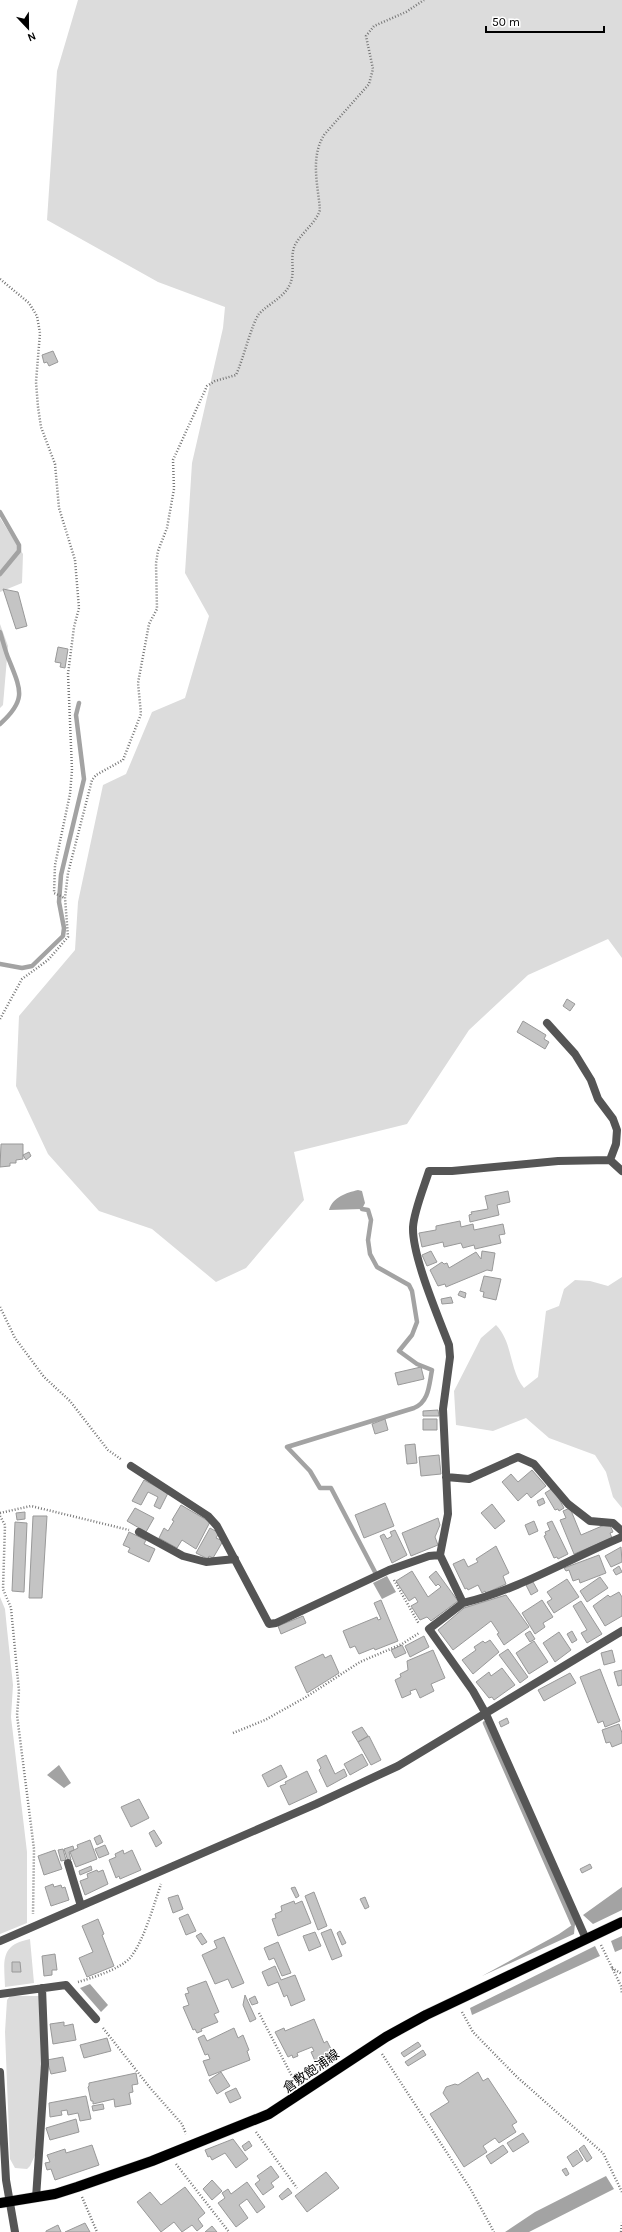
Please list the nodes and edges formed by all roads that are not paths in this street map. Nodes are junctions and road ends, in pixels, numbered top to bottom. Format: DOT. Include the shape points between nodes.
graph roads {
  1 [pos="547,1023"];
  2 [pos="610,1160"];
  3 [pos="622,1172"];
  4 [pos="131,1466"];
  5 [pos="446,1477"];
  6 [pos="622,1531"];
  7 [pos="139,1532"];
  8 [pos="622,1537"];
  9 [pos="440,1556"];
  10 [pos="235,1559"];
  11 [pos="463,1604"];
  12 [pos="622,1631"];
  13 [pos="486,1714"];
  14 [pos="68,1863"];
  15 [pos="81,1906"];
  16 [pos="622,1922"];
  17 [pos="591,1936"];
  18 [pos="0,1941"];
  19 [pos="42,1988"];
  20 [pos="0,1994"];
  21 [pos="96,2019"];
  22 [pos="0,2072"];
  23 [pos="36,2198"];
  24 [pos="4,2203"];
  25 [pos="15,2232"];
  1 -- 2 [label="street" via="575,1054 591,1080 598,1099 613,1119 617,1130 616,1144"];
  2 -- 3 [label="street"];
  2 -- 5 [label="street" via="558,1161 429,1171 413,1225 413,1240 449,1345 450,1357 443,1409"];
  4 -- 10 [label="street" via="208,1516 217,1526"];
  5 -- 6 [label="street" via="469,1479 518,1457 534,1464 568,1504 590,1521 613,1523"];
  5 -- 9 [label="street" via="448,1514"];
  7 -- 10 [label="street" via="184,1556 206,1562"];
  8 -- 11 [label="street" via="492,1596"];
  9 -- 10 [label="street" via="429,1556 389,1570 269,1624"];
  9 -- 11 [label="street"];
  11 -- 13 [label="street" via="429,1629 473,1691"];
  12 -- 13 [label="street"];
  13 -- 15 [label="street" via="398,1766"];
  13 -- 17 [label="street"];
  14 -- 15 [label="street"];
  15 -- 18 [label="street"];
  16 -- 17 [label="main road, 倉敷飽浦線"];
  17 -- 23 [label="main road, 倉敷飽浦線" via="426,2015 376,2044 270,2114 78,2188"];
  19 -- 20 [label="street"];
  19 -- 21 [label="street" via="66,1985"];
  19 -- 23 [label="street" via="45,2064"];
  22 -- 24 [label="street" via="6,2180"];
  23 -- 24 [label="main road, 倉敷飽浦線"];
  24 -- 25 [label="street"];
}
